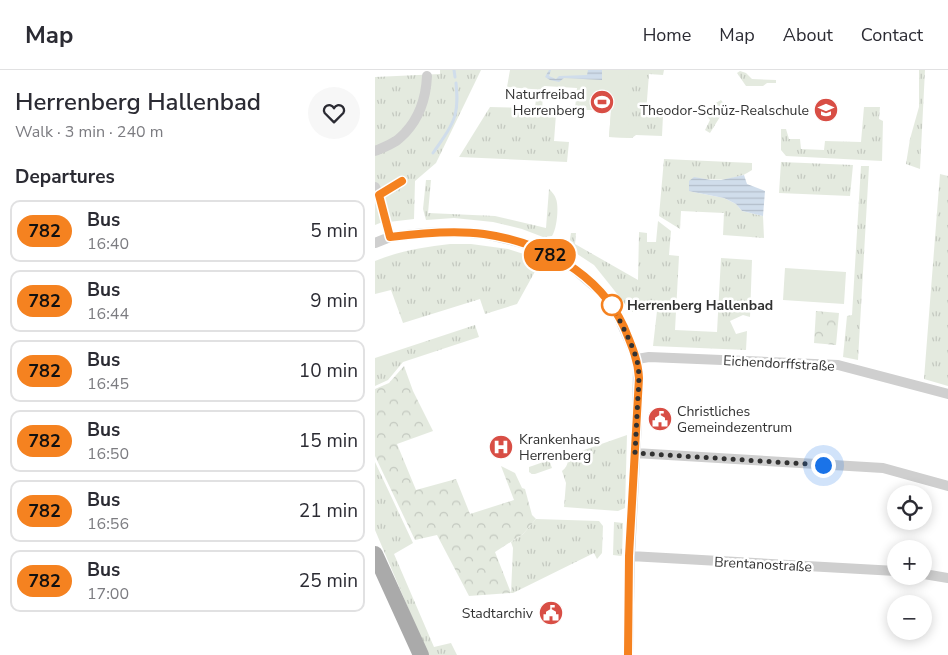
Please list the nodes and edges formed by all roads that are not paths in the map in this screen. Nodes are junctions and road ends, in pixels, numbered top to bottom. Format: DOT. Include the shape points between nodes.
graph roads {
  1 [pos="427,76"];
  2 [pos="375,151"];
  3 [pos="377,191"];
  4 [pos="390,237"];
  5 [pos="375,243"];
  6 [pos="637,359"];
  7 [pos="948,394"];
  8 [pos="635,453"];
  9 [pos="948,486"];
  10 [pos="375,554"];
  11 [pos="629,556"];
  12 [pos="887,570"];
  13 [pos="932,575"];
  14 [pos="948,578"];
  15 [pos="421,655"];
  16 [pos="628,655"];
  1 -- 2 [label="street" via="424,100 411,126 398,140"];
  3 -- 4 [label="street"];
  4 -- 5 [label="street"];
  4 -- 6 [label="street" via="424,232 484,234 529,245 552,256 573,268 612,305"];
  6 -- 7 [label="street, Eichendorffstraße" via="839,365"];
  6 -- 8 [label="street"];
  8 -- 9 [label="street" via="883,468"];
  8 -- 11 [label="street"];
  10 -- 15 [label="main road"];
  11 -- 12 [label="street, Brentanostraße"];
  11 -- 16 [label="street"];
  13 -- 14 [label="street"];
}
